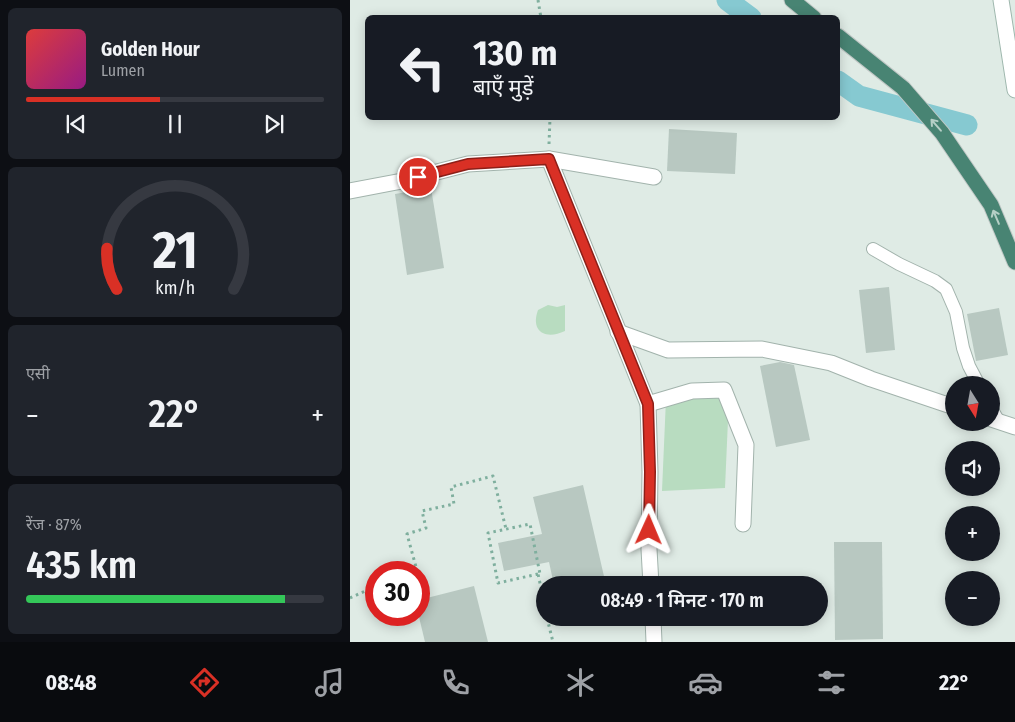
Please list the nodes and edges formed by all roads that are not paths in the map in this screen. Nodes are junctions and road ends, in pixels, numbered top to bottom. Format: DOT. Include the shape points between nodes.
graph roads {
  1 [pos="792,0"];
  2 [pos="1001,0"];
  3 [pos="810,15"];
  4 [pos="840,38"];
  5 [pos="1015,90"];
  6 [pos="549,159"];
  7 [pos="654,177"];
  8 [pos="350,191"];
  9 [pos="873,249"];
  10 [pos="1015,262"];
  11 [pos="618,332"];
  12 [pos="974,376"];
  13 [pos="648,404"];
  14 [pos="945,404"];
  15 [pos="1000,422"];
  16 [pos="1015,427"];
  17 [pos="743,524"];
  18 [pos="650,576"];
  19 [pos="653,626"];
  20 [pos="654,642"];
  1 -- 3 [label="highway"];
  2 -- 5 [label="street"];
  10 -- 4 [label="highway, one-way" via="991,205 942,133 903,88"];
  6 -- 7 [label="street"];
  6 -- 8 [label="street" via="468,164"];
  6 -- 11 [label="street"];
  9 -- 12 [label="lane" via="946,289"];
  11 -- 13 [label="street"];
  11 -- 14 [label="street" via="668,350 762,349 831,363"];
  13 -- 17 [label="street" via="692,392 724,390 746,444"];
  13 -- 18 [label="street"];
  15 -- 16 [label="street"];
  19 -- 20 [label="street"];
}
